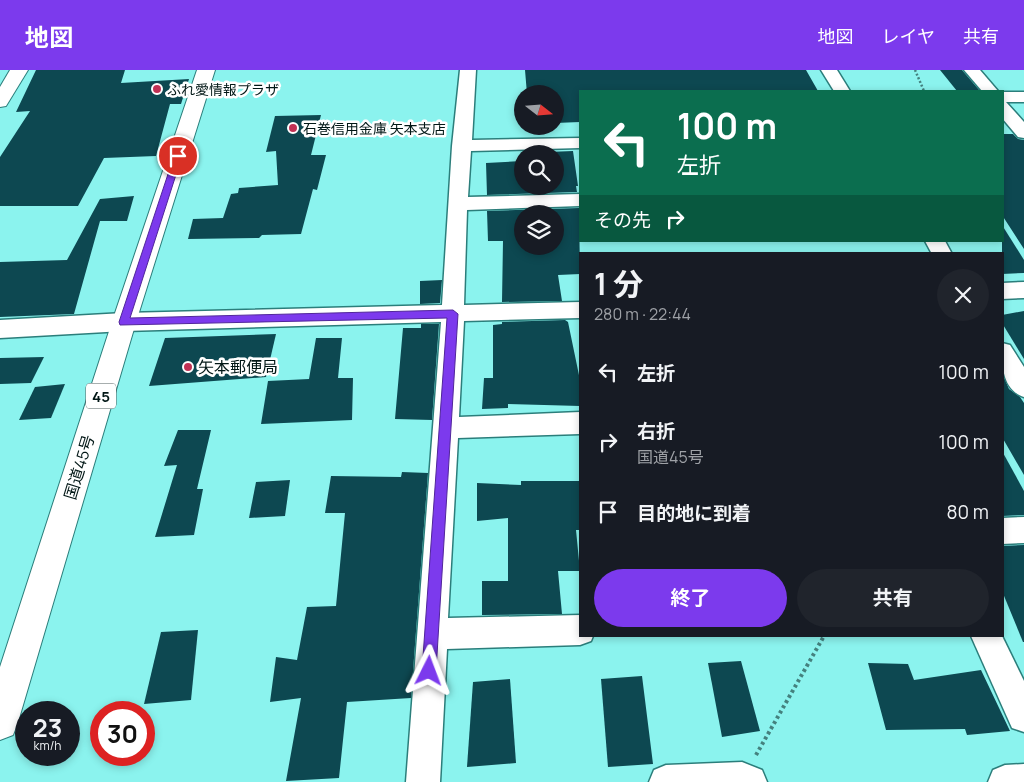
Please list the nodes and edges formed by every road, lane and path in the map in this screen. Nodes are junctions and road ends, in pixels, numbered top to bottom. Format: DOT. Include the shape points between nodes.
graph roads {
  1 [pos="19,70"];
  2 [pos="206,70"];
  3 [pos="468,70"];
  4 [pos="829,70"];
  5 [pos="915,70"];
  6 [pos="972,70"];
  7 [pos="841,90"];
  8 [pos="924,90"];
  9 [pos="989,90"];
  10 [pos="1004,97"];
  11 [pos="1024,97"];
  12 [pos="0,102"];
  13 [pos="1004,108"];
  14 [pos="1024,133"];
  15 [pos="579,143"];
  16 [pos="461,146"];
  17 [pos="579,200"];
  18 [pos="458,204"];
  19 [pos="1024,290"];
  20 [pos="1004,291"];
  21 [pos="579,310"];
  22 [pos="453,314"];
  23 [pos="124,322"];
  24 [pos="0,329"];
  25 [pos="1004,355"];
  26 [pos="1024,387"];
  27 [pos="579,423"];
  28 [pos="446,428"];
  29 [pos="1024,530"];
  30 [pos="1004,531"];
  31 [pos="579,630"];
  32 [pos="431,634"];
  33 [pos="823,637"];
  34 [pos="986,637"];
  35 [pos="1024,716"];
  36 [pos="0,722"];
  37 [pos="746,781"];
  38 [pos="1024,781"];
  39 [pos="423,782"];
  40 [pos="666,782"];
  41 [pos="1005,782"];
  1 -- 12 [label="main road"];
  2 -- 23 [label="main road, 国道45号 / 45"];
  3 -- 16 [label="street"];
  4 -- 7 [label="street"];
  5 -- 8 [label="path"];
  6 -- 9 [label="street"];
  10 -- 11 [label="street"];
  13 -- 14 [label="street"];
  15 -- 16 [label="street"];
  16 -- 18 [label="street"];
  17 -- 18 [label="street"];
  18 -- 22 [label="street"];
  19 -- 20 [label="street"];
  21 -- 22 [label="street"];
  22 -- 23 [label="street"];
  22 -- 28 [label="street"];
  23 -- 24 [label="street"];
  23 -- 36 [label="main road, 国道45号 / 45"];
  25 -- 26 [label="street"];
  27 -- 28 [label="street"];
  28 -- 32 [label="street"];
  29 -- 30 [label="street"];
  31 -- 32 [label="street"];
  32 -- 39 [label="street"];
  33 -- 37 [label="path"];
  34 -- 35 [label="street"];
  37 -- 40 [label="street"];
  38 -- 41 [label="street"];
}
